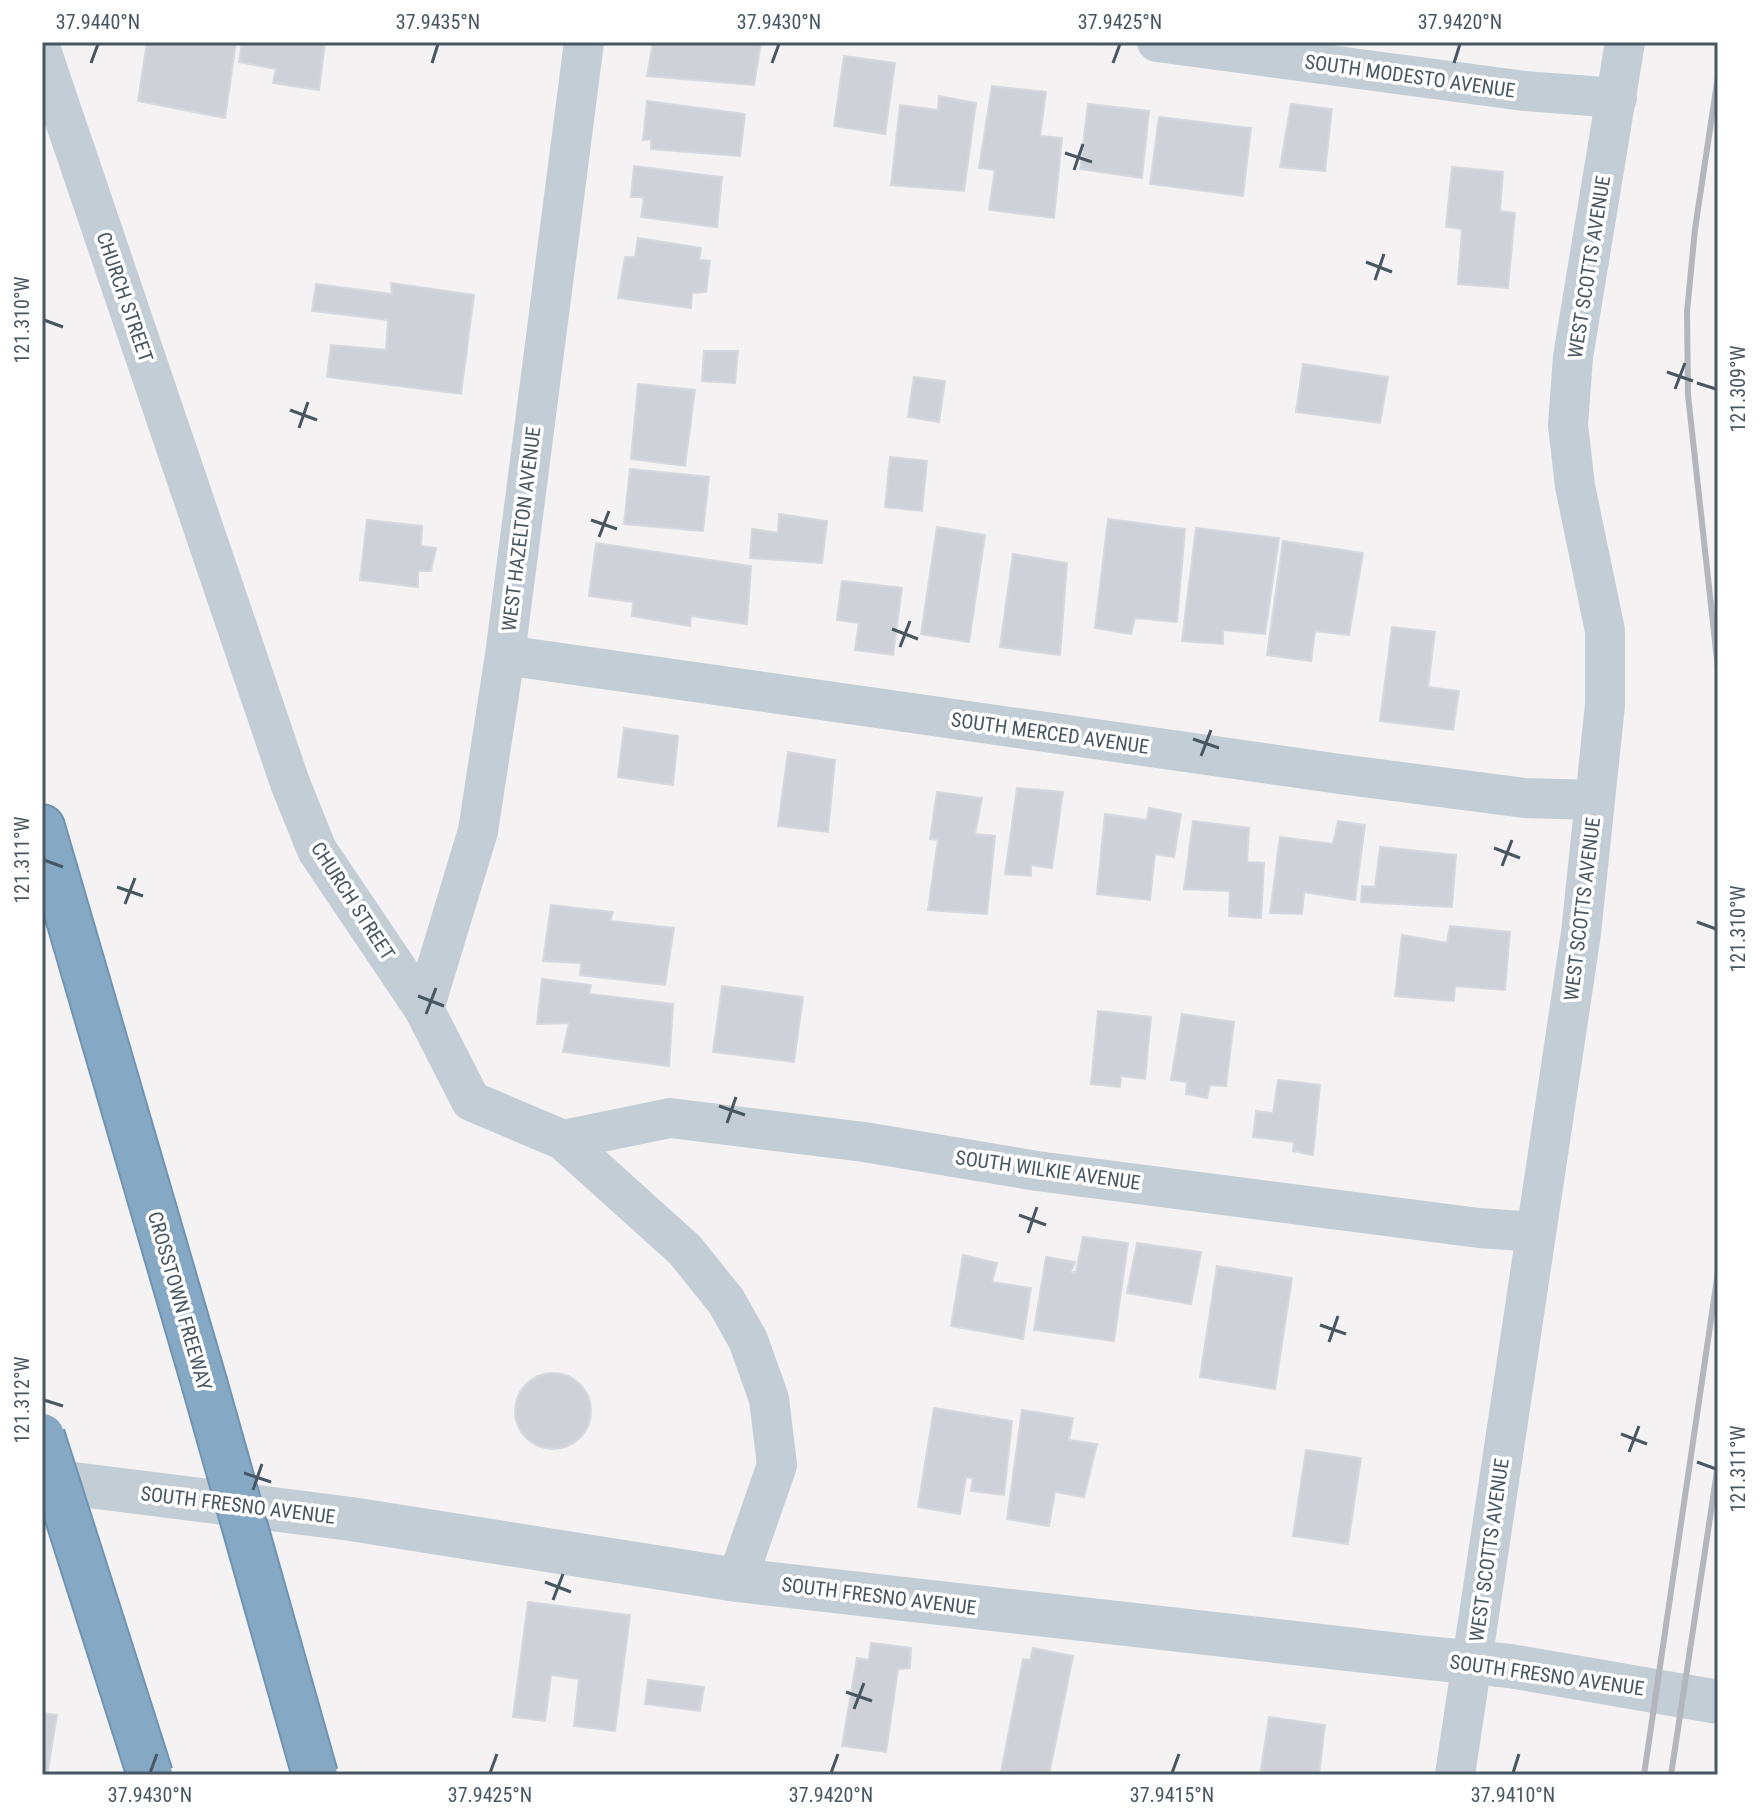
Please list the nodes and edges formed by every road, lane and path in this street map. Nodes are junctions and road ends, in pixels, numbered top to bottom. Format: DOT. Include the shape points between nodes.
graph roads {
  1 [pos="584,42"];
  2 [pos="1157,42"];
  3 [pos="1625,42"];
  4 [pos="42,53"];
  5 [pos="1617,98"];
  6 [pos="505,655"];
  7 [pos="1595,800"];
  8 [pos="42,827"];
  9 [pos="424,1009"];
  10 [pos="563,1140"];
  11 [pos="1536,1232"];
  12 [pos="42,1436"];
  13 [pos="42,1480"];
  14 [pos="737,1580"];
  15 [pos="1472,1662"];
  16 [pos="1718,1702"];
  17 [pos="150,1775"];
  18 [pos="315,1775"];
  19 [pos="1455,1775"];
  1 -- 6 [label="street, WEST HAZELTON AVENUE"];
  2 -- 5 [label="street, SOUTH MODESTO AVENUE" via="1524,91"];
  3 -- 5 [label="street, WEST SCOTTS AVENUE"];
  4 -- 9 [label="street, CHURCH STREET" via="290,783 317,850"];
  5 -- 7 [label="street, WEST SCOTTS AVENUE" via="1573,357 1568,425 1605,631 1605,705"];
  6 -- 7 [label="street, SOUTH MERCED AVENUE" via="1340,774 1524,798"];
  6 -- 9 [label="street, WEST HAZELTON AVENUE" via="478,831"];
  7 -- 11 [label="street, WEST SCOTTS AVENUE" via="1581,933"];
  8 -- 18 [label="highway, CROSSTOWN FREEWAY, bridge"];
  9 -- 10 [label="street, CHURCH STREET" via="471,1101"];
  10 -- 11 [label="street, SOUTH WILKIE AVENUE" via="670,1118 1068,1175"];
  10 -- 14 [label="street, CHURCH STREET" via="685,1250 726,1301 748,1340 769,1399 777,1465"];
  11 -- 15 [label="street, WEST SCOTTS AVENUE"];
  12 -- 17 [label="highway, bridge"];
  13 -- 14 [label="street, SOUTH FRESNO AVENUE" via="351,1519"];
  14 -- 15 [label="street, SOUTH FRESNO AVENUE"];
  15 -- 16 [label="street, SOUTH FRESNO AVENUE"];
  15 -- 19 [label="street, WEST SCOTTS AVENUE"];
}
